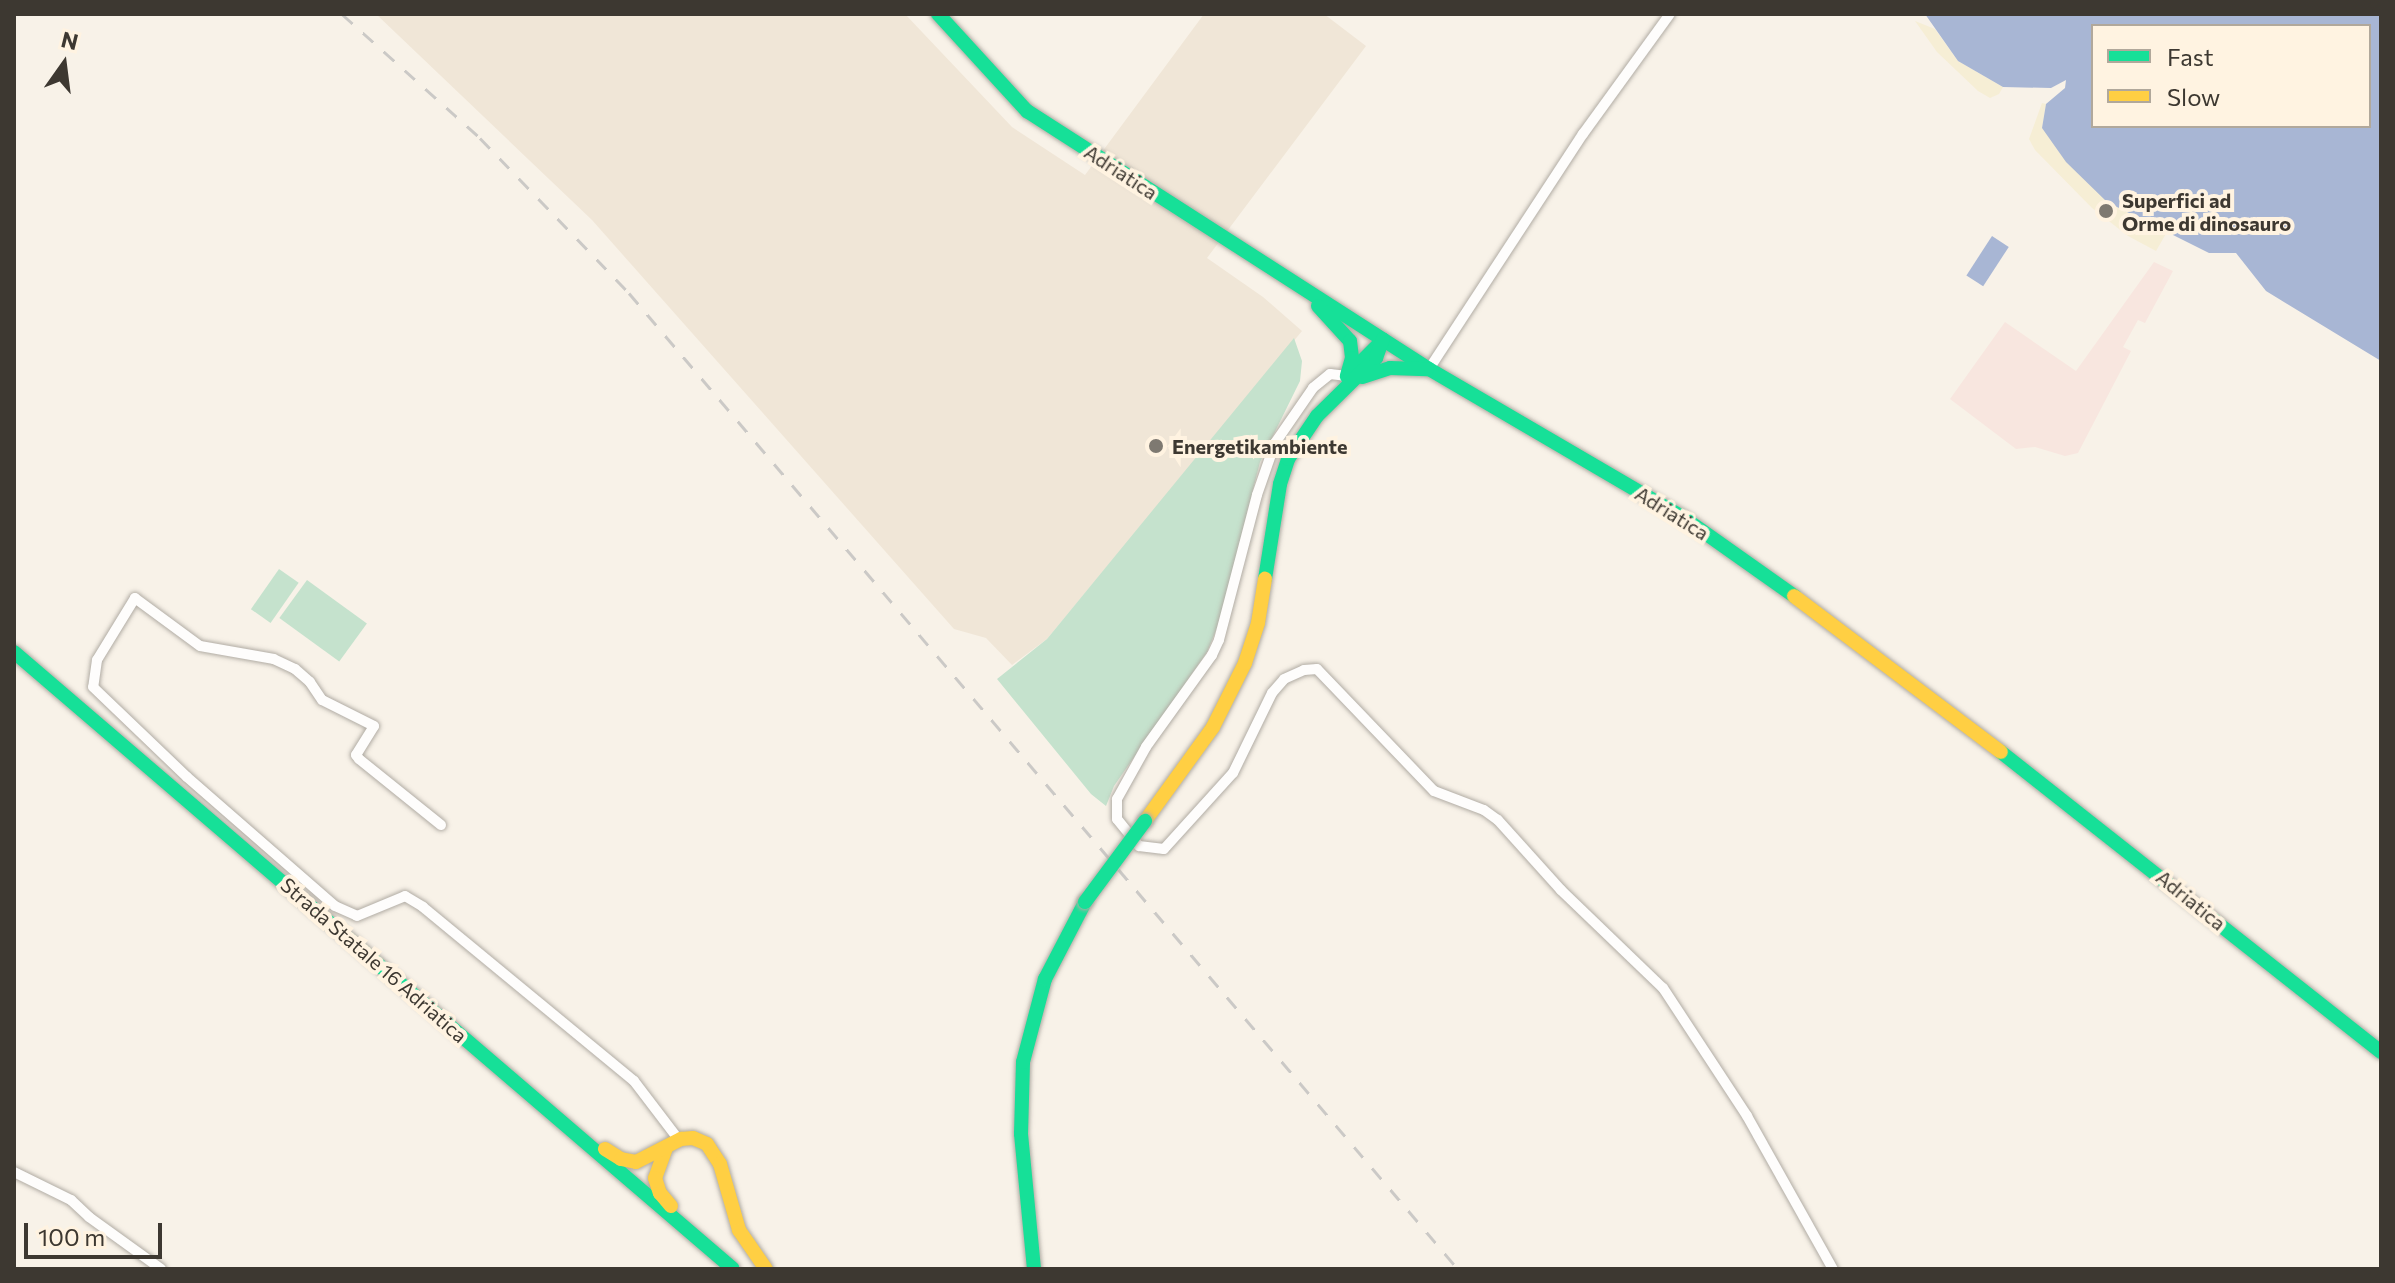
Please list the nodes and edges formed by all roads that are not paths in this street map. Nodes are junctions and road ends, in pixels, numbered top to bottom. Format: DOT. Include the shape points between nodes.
graph roads {
  1 [pos="938,14"];
  2 [pos="1670,14"];
  3 [pos="1280,273"];
  4 [pos="1383,339"];
  5 [pos="1429,369"];
  6 [pos="1353,377"];
  7 [pos="1313,388"];
  8 [pos="1337,395"];
  9 [pos="14,652"];
  10 [pos="14,667"];
  11 [pos="441,825"];
  12 [pos="2381,1052"];
  13 [pos="539,1102"];
  14 [pos="679,1140"];
  15 [pos="666,1148"];
  16 [pos="14,1172"];
  17 [pos="161,1269"];
  18 [pos="715,1269"];
  19 [pos="734,1269"];
  20 [pos="766,1269"];
  21 [pos="1034,1269"];
  22 [pos="1833,1269"];
  1 -- 3 [label="main road, Adriatica" via="1027,111"];
  2 -- 5 [label="street" via="1583,134"];
  3 -- 4 [label="main road, Adriatica"];
  3 -- 6 [label="main road" via="1345,332"];
  4 -- 5 [label="main road, Adriatica"];
  4 -- 6 [label="main road" via="1370,349"];
  5 -- 6 [label="main road" via="1385,369"];
  5 -- 12 [label="main road, Adriatica" via="1684,518 1801,600 2056,793"];
  6 -- 7 [label="street" via="1330,374"];
  6 -- 8 [label="main road"];
  7 -- 8 [label="street"];
  7 -- 22 [label="street" via="1265,466 1219,640 1124,786 1117,799 1117,819 1139,846 1164,849 1233,773 1272,693 1284,679 1317,669 1434,791 1498,820 1561,890 1663,988 1747,1116"];
  8 -- 21 [label="main road, bridge" via="1285,465 1258,623 1234,690 1205,739 1085,902 1048,971 1023,1062 1021,1134"];
  9 -- 13 [label="main road, Strada Statale 16 Adriatica"];
  10 -- 18 [label="main road, Strada Statale 16 Adriatica"];
  11 -- 14 [label="street" via="356,755 374,726 322,700 295,669 274,659 200,646 135,598 97,660 93,687 335,906 357,916 405,896 423,907 625,1073"];
  13 -- 15 [label="main road" via="624,1160 643,1161"];
  13 -- 19 [label="main road, Strada Statale 16 Adriatica"];
  14 -- 15 [label="main road"];
  14 -- 20 [label="main road" via="700,1141 715,1153 737,1226"];
  15 -- 19 [label="main road" via="655,1174 660,1193"];
  16 -- 17 [label="street" via="71,1200"];
}
